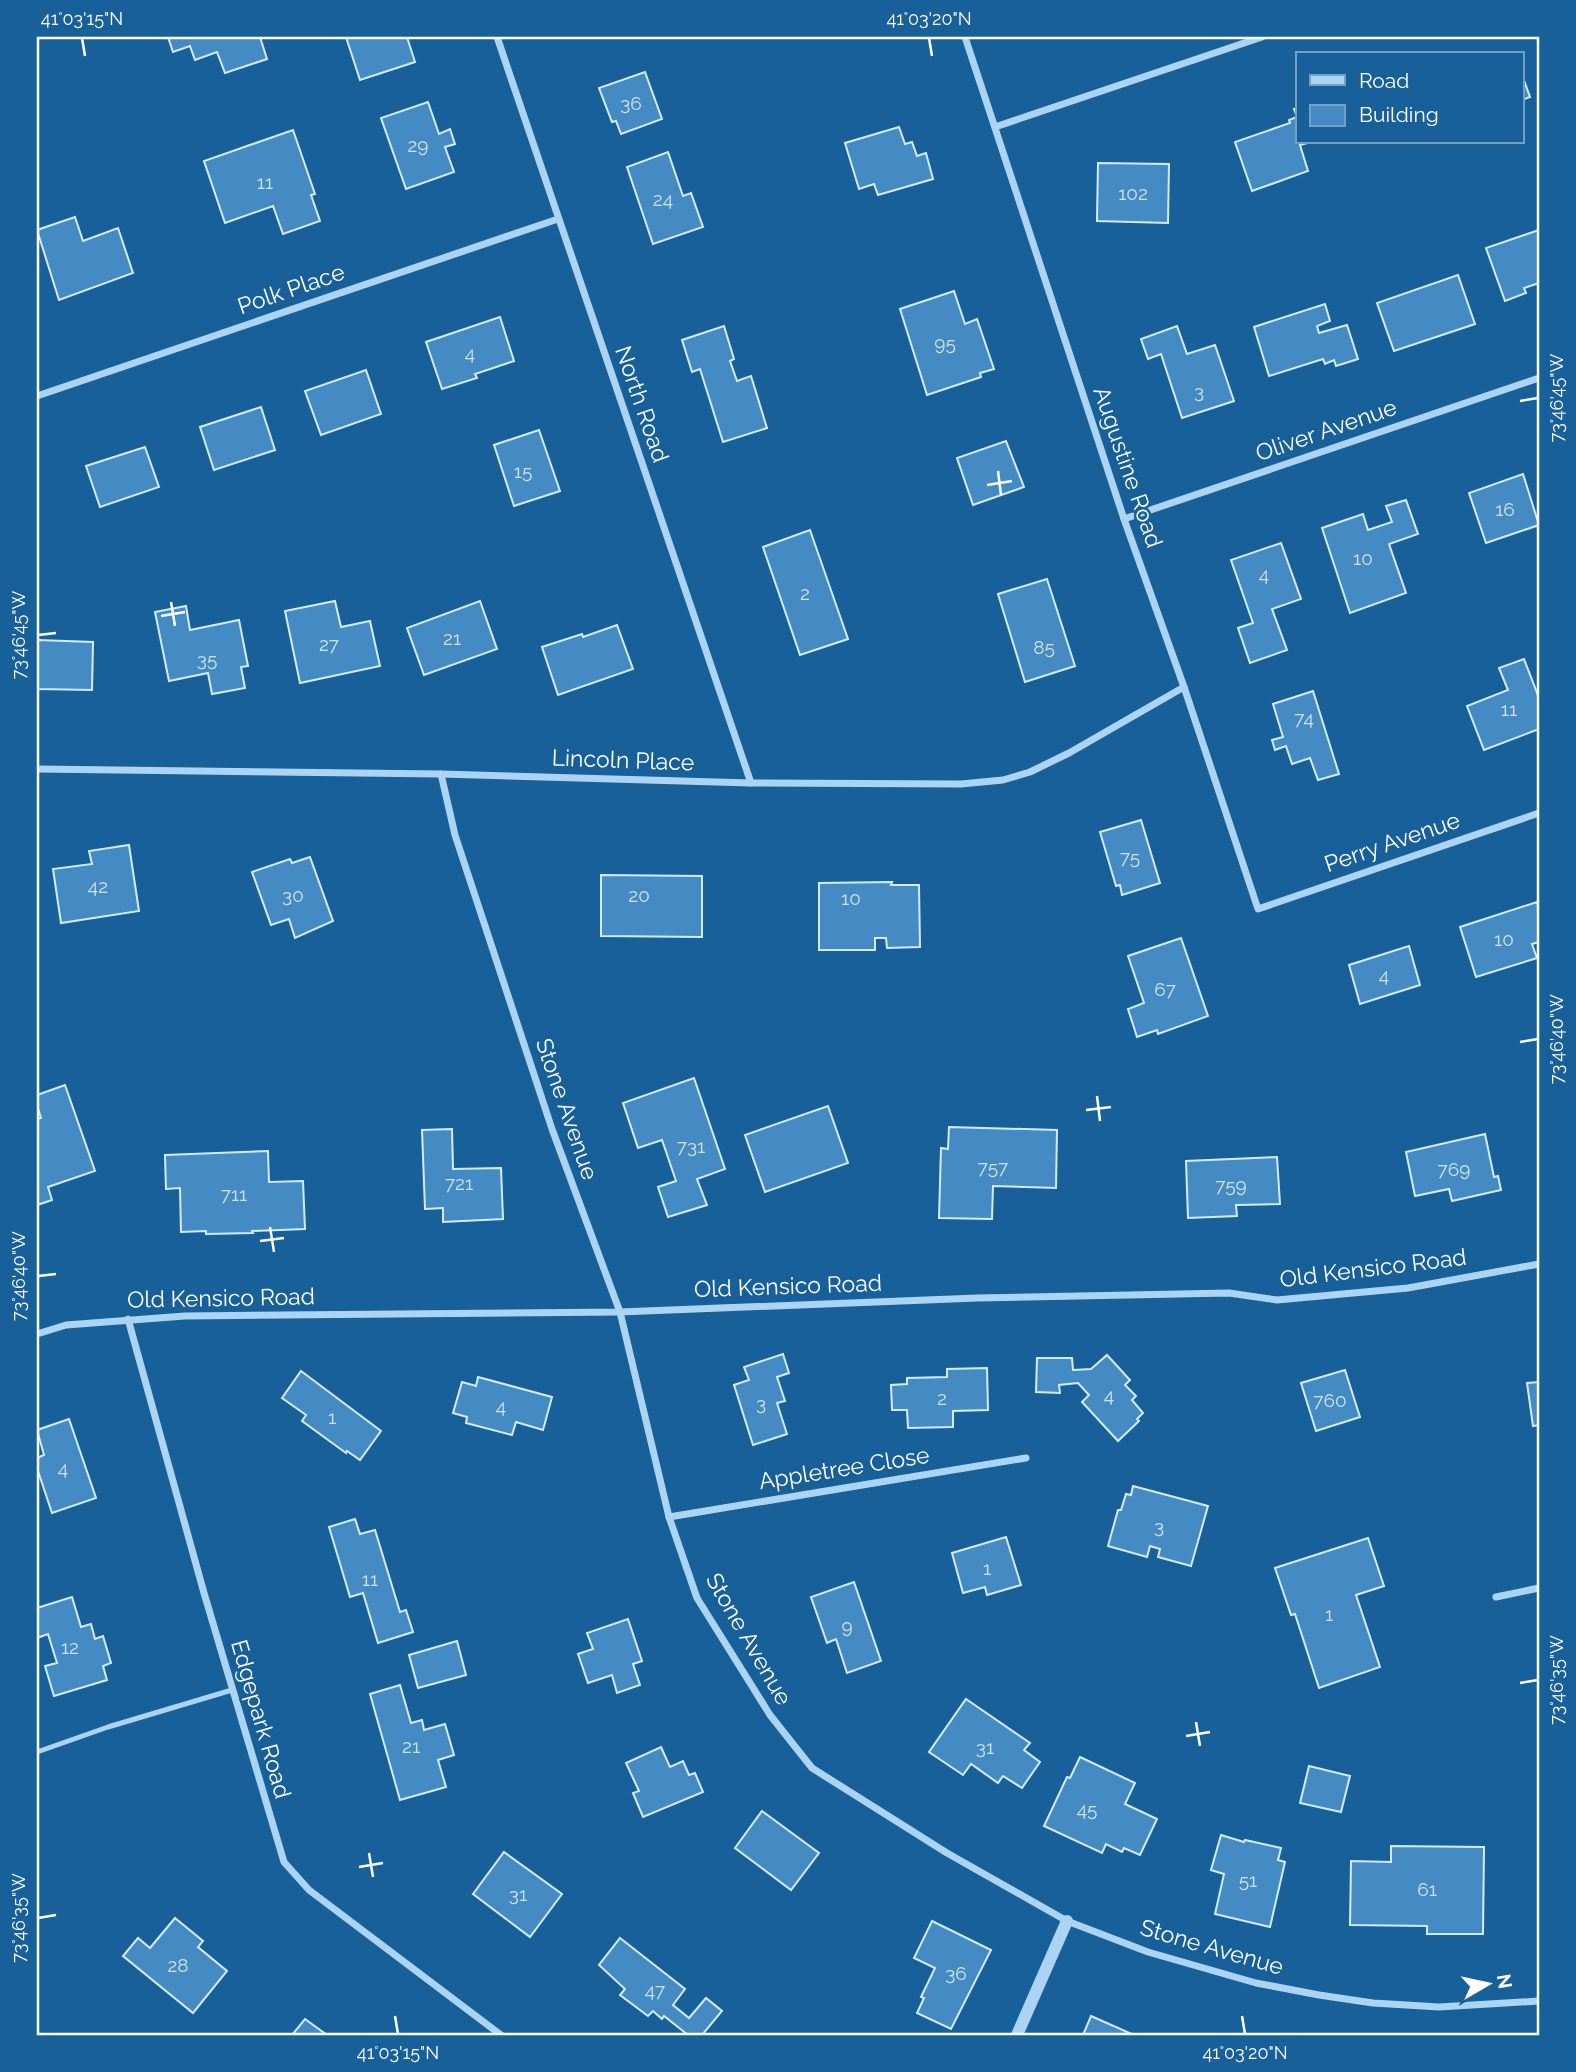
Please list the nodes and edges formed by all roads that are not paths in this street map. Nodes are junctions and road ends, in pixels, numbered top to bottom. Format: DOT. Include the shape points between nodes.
graph roads {
  1 [pos="497,37"];
  2 [pos="965,37"];
  3 [pos="1262,37"];
  4 [pos="995,127"];
  5 [pos="558,219"];
  6 [pos="1539,378"];
  7 [pos="37,396"];
  8 [pos="1125,519"];
  9 [pos="1184,687"];
  10 [pos="37,769"];
  11 [pos="441,774"];
  12 [pos="751,783"];
  13 [pos="1539,813"];
  14 [pos="1258,909"];
  15 [pos="1539,1264"];
  16 [pos="620,1312"];
  17 [pos="128,1319"];
  18 [pos="37,1334"];
  19 [pos="1026,1458"];
  20 [pos="670,1517"];
  21 [pos="1539,1588"];
  22 [pos="1496,1597"];
  23 [pos="232,1690"];
  24 [pos="37,1752"];
  25 [pos="1067,1922"];
  26 [pos="1539,2001"];
  27 [pos="501,2035"];
  28 [pos="1017,2035"];
  1 -- 5 [label="street, North Road"];
  2 -- 4 [label="street, Augustine Road"];
  3 -- 4 [label="street"];
  4 -- 8 [label="street, Augustine Road"];
  5 -- 7 [label="street, Polk Place"];
  5 -- 12 [label="street, North Road"];
  6 -- 8 [label="street, Oliver Avenue"];
  8 -- 9 [label="street, Augustine Road"];
  9 -- 12 [label="street, Lincoln Place" via="1069,753 1003,780"];
  9 -- 14 [label="street, Augustine Road"];
  10 -- 11 [label="street, Lincoln Place"];
  11 -- 12 [label="street, Lincoln Place"];
  11 -- 16 [label="street, Stone Avenue" via="455,835 552,1129"];
  13 -- 14 [label="street, Perry Avenue"];
  15 -- 16 [label="street, Old Kensico Road" via="1408,1288 1278,1300 1229,1293"];
  16 -- 17 [label="street, Old Kensico Road"];
  16 -- 20 [label="street, Stone Avenue"];
  17 -- 18 [label="street, Old Kensico Road" via="66,1325"];
  17 -- 23 [label="street, Edgepark Road"];
  19 -- 20 [label="street, Appletree Close"];
  20 -- 25 [label="street, Stone Avenue" via="697,1598 770,1715 812,1768"];
  21 -- 22 [label="street"];
  23 -- 24 [label="lane"];
  23 -- 27 [label="street, Edgepark Road" via="284,1862 309,1890"];
  25 -- 26 [label="street, Stone Avenue" via="1148,1952 1256,1983 1319,1995 1439,2007"];
  25 -- 28 [label="street"];
}
